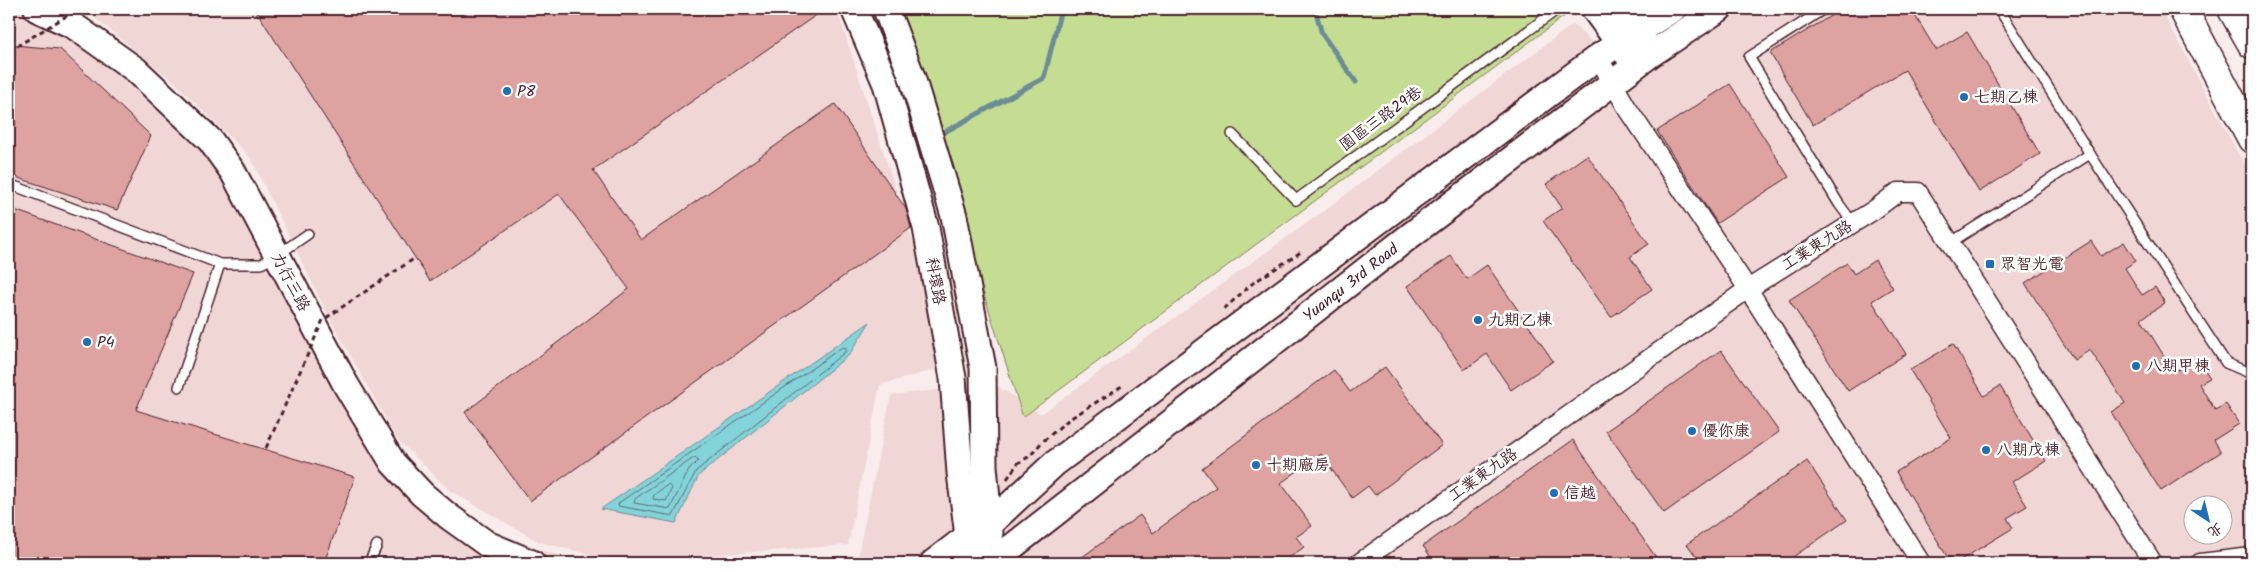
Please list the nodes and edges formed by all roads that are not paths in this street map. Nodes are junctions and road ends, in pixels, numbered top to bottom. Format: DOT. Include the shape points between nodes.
graph roads {
  1 [pos="37,9"];
  2 [pos="854,9"];
  3 [pos="886,9"];
  4 [pos="1558,9"];
  5 [pos="1594,9"];
  6 [pos="1623,9"];
  7 [pos="1673,9"];
  8 [pos="1719,9"];
  9 [pos="1824,9"];
  10 [pos="1999,9"];
  11 [pos="2183,9"];
  12 [pos="2232,9"];
  13 [pos="1629,37"];
  14 [pos="2252,44"];
  15 [pos="1598,57"];
  16 [pos="1643,60"];
  17 [pos="1612,84"];
  18 [pos="1232,134"];
  19 [pos="2252,139"];
  20 [pos="2090,154"];
  21 [pos="9,184"];
  22 [pos="1853,223"];
  23 [pos="308,234"];
  24 [pos="1950,243"];
  25 [pos="276,256"];
  26 [pos="220,264"];
  27 [pos="1748,289"];
  28 [pos="2252,374"];
  29 [pos="180,387"];
  30 [pos="985,474"];
  31 [pos="1020,494"];
  32 [pos="981,529"];
  33 [pos="377,545"];
  34 [pos="2252,557"];
  35 [pos="369,563"];
  36 [pos="532,563"];
  37 [pos="933,563"];
  38 [pos="978,563"];
  39 [pos="1359,563"];
  40 [pos="1921,563"];
  41 [pos="2153,563"];
  42 [pos="2200,563"];
  1 -- 25 [label="street, 力行三路" via="74,26 136,70 210,140 233,172"];
  2 -- 32 [label="street, 科環路" via="886,84 926,228 953,378 960,473"];
  3 -- 30 [label="street, 科環路" via="912,77 954,216 983,368"];
  4 -- 18 [label="lane, 園區三路29巷" via="1296,200"];
  5 -- 13 [label="street"];
  6 -- 13 [label="street"];
  7 -- 13 [label="street, Yuanqu 3rd Road"];
  8 -- 16 [label="street, Yuanqu 3rd Road"];
  9 -- 22 [label="lane" via="1749,57"];
  10 -- 20 [label="lane"];
  11 -- 19 [label="highway"];
  12 -- 14 [label="highway"];
  13 -- 15 [label="street, Yuanqu 3rd Road"];
  13 -- 16 [label="street"];
  15 -- 17 [label="street"];
  15 -- 31 [label="street, Yuanqu 3rd Road" via="1054,464"];
  16 -- 17 [label="street, Yuanqu 3rd Road"];
  17 -- 27 [label="street"];
  17 -- 38 [label="street, Yuanqu 3rd Road" via="1407,238 1013,546"];
  20 -- 24 [label="lane"];
  20 -- 28 [label="lane" via="2226,362"];
  21 -- 26 [label="lane"];
  22 -- 24 [label="street, 工業東九路" via="1898,192 1918,192"];
  22 -- 27 [label="street, 工業東九路"];
  23 -- 25 [label="lane"];
  24 -- 41 [label="street, 工業東九路"];
  25 -- 26 [label="lane" via="261,264"];
  25 -- 36 [label="street, 力行三路" via="393,463 448,516 487,544"];
  26 -- 29 [label="lane"];
  27 -- 39 [label="street, 工業東九路"];
  27 -- 40 [label="street"];
  30 -- 31 [label="street" via="987,483 1001,497"];
  30 -- 32 [label="street, 科環路"];
  31 -- 32 [label="street, Yuanqu 3rd Road"];
  32 -- 37 [label="street"];
  32 -- 38 [label="street, 科環路"];
  33 -- 35 [label="lane"];
  34 -- 42 [label="street"];
}
